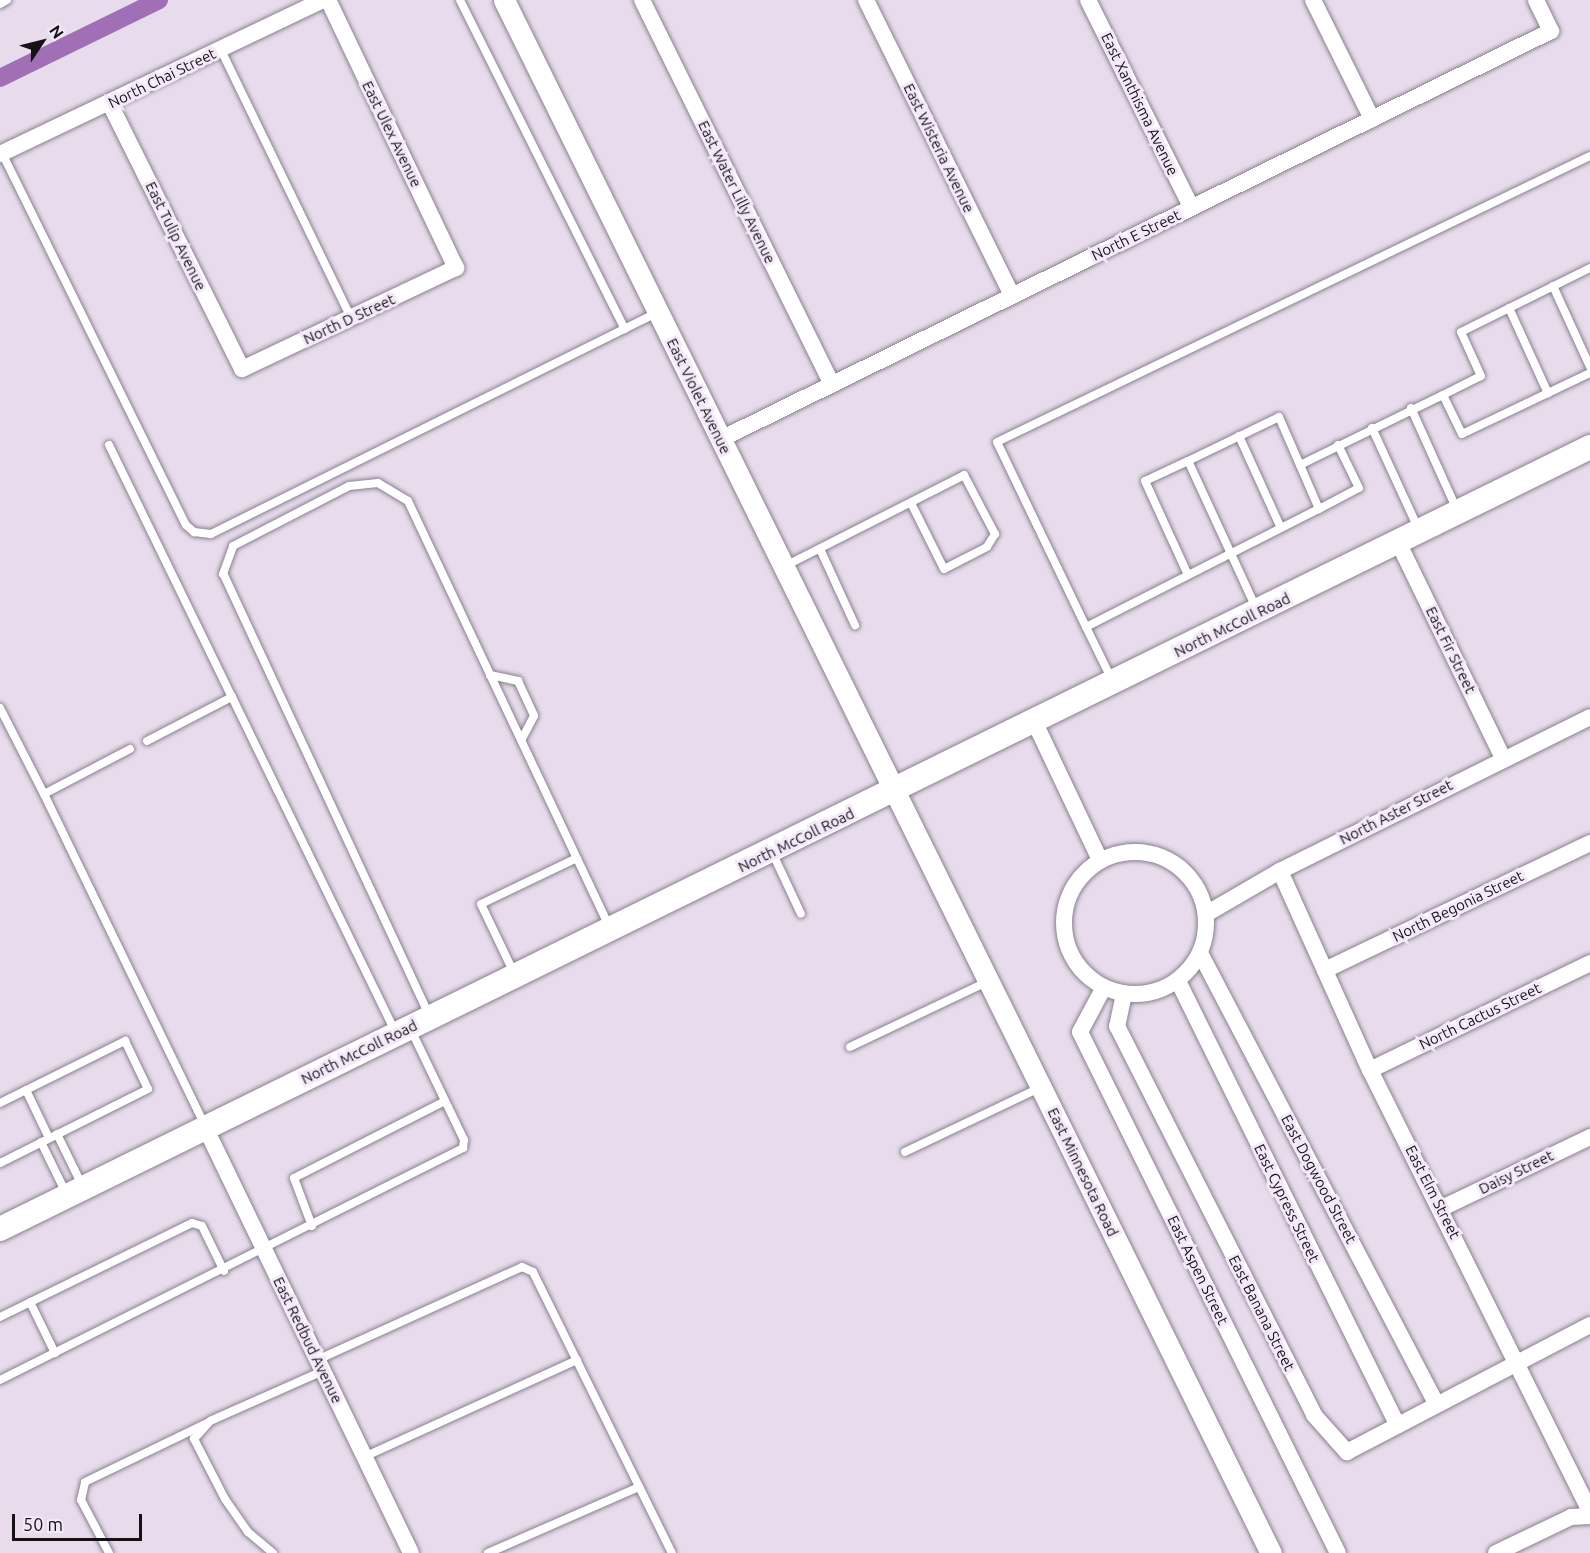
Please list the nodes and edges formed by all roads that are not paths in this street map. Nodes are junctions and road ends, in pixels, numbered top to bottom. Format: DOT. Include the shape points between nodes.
graph roads {
  1 [pos="7,0"];
  2 [pos="326,0"];
  3 [pos="460,0"];
  4 [pos="504,0"];
  5 [pos="642,0"];
  6 [pos="866,0"];
  7 [pos="1088,0"];
  8 [pos="1313,0"];
  9 [pos="1536,0"];
  10 [pos="0,4"];
  11 [pos="221,50"];
  12 [pos="110,104"];
  13 [pos="1372,119"];
  14 [pos="1,153"];
  15 [pos="1590,156"];
  16 [pos="1191,207"];
  17 [pos="456,268"];
  18 [pos="1590,268"];
  19 [pos="1553,286"];
  20 [pos="1012,296"];
  21 [pos="1509,308"];
  22 [pos="658,312"];
  23 [pos="351,318"];
  24 [pos="625,329"];
  25 [pos="1590,367"];
  26 [pos="242,369"];
  27 [pos="1590,373"];
  28 [pos="832,384"];
  29 [pos="1548,393"];
  30 [pos="1443,395"];
  31 [pos="1411,408"];
  32 [pos="1372,428"];
  33 [pos="1239,436"];
  34 [pos="721,439"];
  35 [pos="109,445"];
  36 [pos="1338,445"];
  37 [pos="1590,447"];
  38 [pos="1188,461"];
  39 [pos="1300,465"];
  40 [pos="911,502"];
  41 [pos="1319,509"];
  42 [pos="1458,513"];
  43 [pos="1281,528"];
  44 [pos="1409,537"];
  45 [pos="820,549"];
  46 [pos="1231,553"];
  47 [pos="784,566"];
  48 [pos="1188,574"];
  49 [pos="1258,612"];
  50 [pos="855,625"];
  51 [pos="1086,627"];
  52 [pos="490,675"];
  53 [pos="1114,684"];
  54 [pos="231,697"];
  55 [pos="0,708"];
  56 [pos="1590,717"];
  57 [pos="1035,723"];
  58 [pos="521,740"];
  59 [pos="147,741"];
  60 [pos="130,749"];
  61 [pos="1503,758"];
  62 [pos="896,791"];
  63 [pos="44,794"];
  64 [pos="1590,843"];
  65 [pos="772,851"];
  66 [pos="577,858"];
  67 [pos="1101,860"];
  68 [pos="1280,871"];
  69 [pos="801,914"];
  70 [pos="1206,914"];
  71 [pos="610,930"];
  72 [pos="1200,953"];
  73 [pos="1590,963"];
  74 [pos="1325,970"];
  75 [pos="515,976"];
  76 [pos="989,981"];
  77 [pos="1178,981"];
  78 [pos="1104,987"];
  79 [pos="1124,994"];
  80 [pos="412,1026"];
  81 [pos="850,1047"];
  82 [pos="1370,1070"];
  83 [pos="1042,1087"];
  84 [pos="26,1090"];
  85 [pos="445,1101"];
  86 [pos="0,1103"];
  87 [pos="205,1127"];
  88 [pos="1590,1137"];
  89 [pos="49,1138"];
  90 [pos="906,1152"];
  91 [pos="0,1162"];
  92 [pos="75,1192"];
  93 [pos="1442,1208"];
  94 [pos="312,1226"];
  95 [pos="0,1229"];
  96 [pos="265,1251"];
  97 [pos="224,1271"];
  98 [pos="30,1302"];
  99 [pos="0,1317"];
  100 [pos="1590,1325"];
  101 [pos="55,1353"];
  102 [pos="577,1360"];
  103 [pos="1516,1361"];
  104 [pos="320,1365"];
  105 [pos="0,1380"];
  106 [pos="1437,1405"];
  107 [pos="210,1421"];
  108 [pos="1397,1425"];
  109 [pos="364,1457"];
  110 [pos="639,1486"];
  111 [pos="1590,1511"];
  112 [pos="1590,1516"];
  113 [pos="109,1553"];
  114 [pos="273,1553"];
  115 [pos="411,1553"];
  116 [pos="488,1553"];
  117 [pos="672,1553"];
  118 [pos="1271,1553"];
  119 [pos="1338,1553"];
  120 [pos="1496,1553"];
  1 -- 10 [label="lane"];
  2 -- 11 [label="street, North Chai Street"];
  2 -- 17 [label="street, East Ulex Avenue"];
  3 -- 24 [label="lane"];
  4 -- 22 [label="street, East Violet Avenue"];
  5 -- 28 [label="street, East Water Lilly Avenue"];
  6 -- 20 [label="street, East Wisteria Avenue"];
  7 -- 16 [label="street, East Xanthisma Avenue"];
  8 -- 13 [label="street"];
  9 -- 13 [label="street, North E Street" via="1551,31"];
  11 -- 12 [label="street, North Chai Street"];
  11 -- 23 [label="lane"];
  12 -- 14 [label="street, North Chai Street"];
  12 -- 26 [label="street, East Tulip Avenue"];
  13 -- 16 [label="street, North E Street"];
  14 -- 24 [label="lane" via="194,532 211,534"];
  15 -- 51 [label="lane" via="997,442"];
  16 -- 20 [label="street, North E Street"];
  17 -- 23 [label="street, North D Street"];
  18 -- 19 [label="lane"];
  19 -- 21 [label="lane"];
  19 -- 25 [label="lane"];
  20 -- 28 [label="street, North E Street"];
  21 -- 29 [label="lane"];
  21 -- 30 [label="lane" via="1461,332 1482,376"];
  22 -- 24 [label="lane"];
  22 -- 34 [label="street, East Violet Avenue"];
  23 -- 26 [label="street, North D Street"];
  27 -- 29 [label="lane"];
  28 -- 34 [label="street, North E Street"];
  29 -- 30 [label="lane" via="1462,434"];
  30 -- 31 [label="lane"];
  31 -- 32 [label="lane"];
  31 -- 42 [label="lane"];
  32 -- 36 [label="lane"];
  32 -- 44 [label="lane"];
  33 -- 38 [label="lane"];
  33 -- 39 [label="lane" via="1279,417"];
  33 -- 43 [label="lane"];
  34 -- 47 [label="street, East Violet Avenue"];
  35 -- 54 [label="lane"];
  36 -- 39 [label="lane"];
  36 -- 41 [label="lane" via="1359,488"];
  37 -- 42 [label="main road, North McColl Road"];
  38 -- 46 [label="lane"];
  38 -- 48 [label="lane" via="1146,481"];
  39 -- 41 [label="lane"];
  40 -- 40 [label="lane" via="964,475 995,534 987,547 944,569"];
  40 -- 45 [label="lane"];
  41 -- 43 [label="lane"];
  42 -- 44 [label="main road, North McColl Road"];
  43 -- 46 [label="lane"];
  44 -- 49 [label="main road, North McColl Road"];
  44 -- 61 [label="street, East Fir Street"];
  45 -- 47 [label="lane"];
  45 -- 50 [label="lane"];
  46 -- 48 [label="lane"];
  46 -- 49 [label="lane"];
  47 -- 62 [label="street, East Violet Avenue"];
  48 -- 51 [label="lane"];
  49 -- 53 [label="main road, North McColl Road"];
  51 -- 53 [label="lane"];
  52 -- 58 [label="lane"];
  52 -- 58 [label="lane" via="518,681 534,716"];
  52 -- 80 [label="lane" via="408,501 378,483 349,486 233,546 223,574"];
  53 -- 57 [label="main road, North McColl Road"];
  54 -- 59 [label="lane"];
  54 -- 80 [label="lane"];
  55 -- 63 [label="lane"];
  56 -- 61 [label="street, North Aster Street"];
  57 -- 62 [label="main road, North McColl Road"];
  57 -- 67 [label="street"];
  58 -- 66 [label="lane"];
  60 -- 63 [label="lane"];
  61 -- 68 [label="street, North Aster Street"];
  62 -- 65 [label="main road, North McColl Road"];
  62 -- 76 [label="street, East Minnesota Road"];
  63 -- 87 [label="lane"];
  64 -- 74 [label="street, North Begonia Street"];
  65 -- 69 [label="lane"];
  65 -- 71 [label="main road, North McColl Road"];
  66 -- 71 [label="lane"];
  66 -- 75 [label="lane" via="481,904"];
  67 -- 70 [label="street" via="1134,852 1167,859 1199,892"];
  67 -- 78 [label="street" via="1077,882 1064,913 1072,957"];
  68 -- 70 [label="street, North Aster Street"];
  68 -- 74 [label="street, East Elm Street"];
  70 -- 72 [label="street"];
  71 -- 75 [label="main road, North McColl Road"];
  72 -- 77 [label="street"];
  72 -- 106 [label="street, East Dogwood Street"];
  73 -- 82 [label="street, North Cactus Street"];
  74 -- 82 [label="street, East Elm Street"];
  75 -- 80 [label="main road, North McColl Road"];
  76 -- 81 [label="lane"];
  76 -- 83 [label="street, East Minnesota Road"];
  77 -- 79 [label="street" via="1161,990"];
  77 -- 108 [label="street, East Cypress Street"];
  78 -- 79 [label="street"];
  78 -- 119 [label="street, East Aspen Street" via="1080,1032"];
  79 -- 108 [label="street, East Banana Street" via="1117,1026 1314,1415 1347,1452"];
  80 -- 85 [label="lane"];
  80 -- 87 [label="main road, North McColl Road"];
  82 -- 93 [label="street, East Elm Street"];
  83 -- 90 [label="lane"];
  83 -- 118 [label="street, East Minnesota Road"];
  84 -- 86 [label="lane"];
  84 -- 89 [label="lane"];
  84 -- 89 [label="lane" via="125,1041 148,1089"];
  85 -- 94 [label="lane" via="294,1178"];
  85 -- 94 [label="lane" via="464,1140 463,1148"];
  87 -- 92 [label="main road, North McColl Road"];
  87 -- 96 [label="street, East Redbud Avenue"];
  88 -- 93 [label="street, Daisy Street"];
  89 -- 91 [label="lane"];
  89 -- 92 [label="lane"];
  89 -- 92 [label="lane"];
  92 -- 95 [label="main road, North McColl Road"];
  93 -- 103 [label="street, East Elm Street"];
  94 -- 96 [label="lane"];
  96 -- 97 [label="lane"];
  96 -- 104 [label="street, East Redbud Avenue"];
  97 -- 98 [label="lane" via="202,1226 192,1223"];
  97 -- 101 [label="lane"];
  98 -- 99 [label="lane"];
  98 -- 101 [label="lane"];
  100 -- 103 [label="street, East Banana Street"];
  101 -- 105 [label="lane"];
  102 -- 104 [label="lane" via="533,1272 522,1267"];
  102 -- 109 [label="lane"];
  102 -- 110 [label="lane"];
  103 -- 106 [label="street, East Banana Street"];
  103 -- 111 [label="street, East Elm Street"];
  104 -- 107 [label="lane"];
  104 -- 109 [label="street, East Redbud Avenue"];
  106 -- 108 [label="street, East Banana Street"];
  107 -- 113 [label="lane" via="85,1482 81,1500"];
  107 -- 114 [label="lane" via="194,1439 225,1499 248,1532"];
  109 -- 115 [label="street, East Redbud Avenue"];
  110 -- 116 [label="lane"];
  110 -- 117 [label="lane"];
  112 -- 120 [label="street" via="1571,1517"];
}
